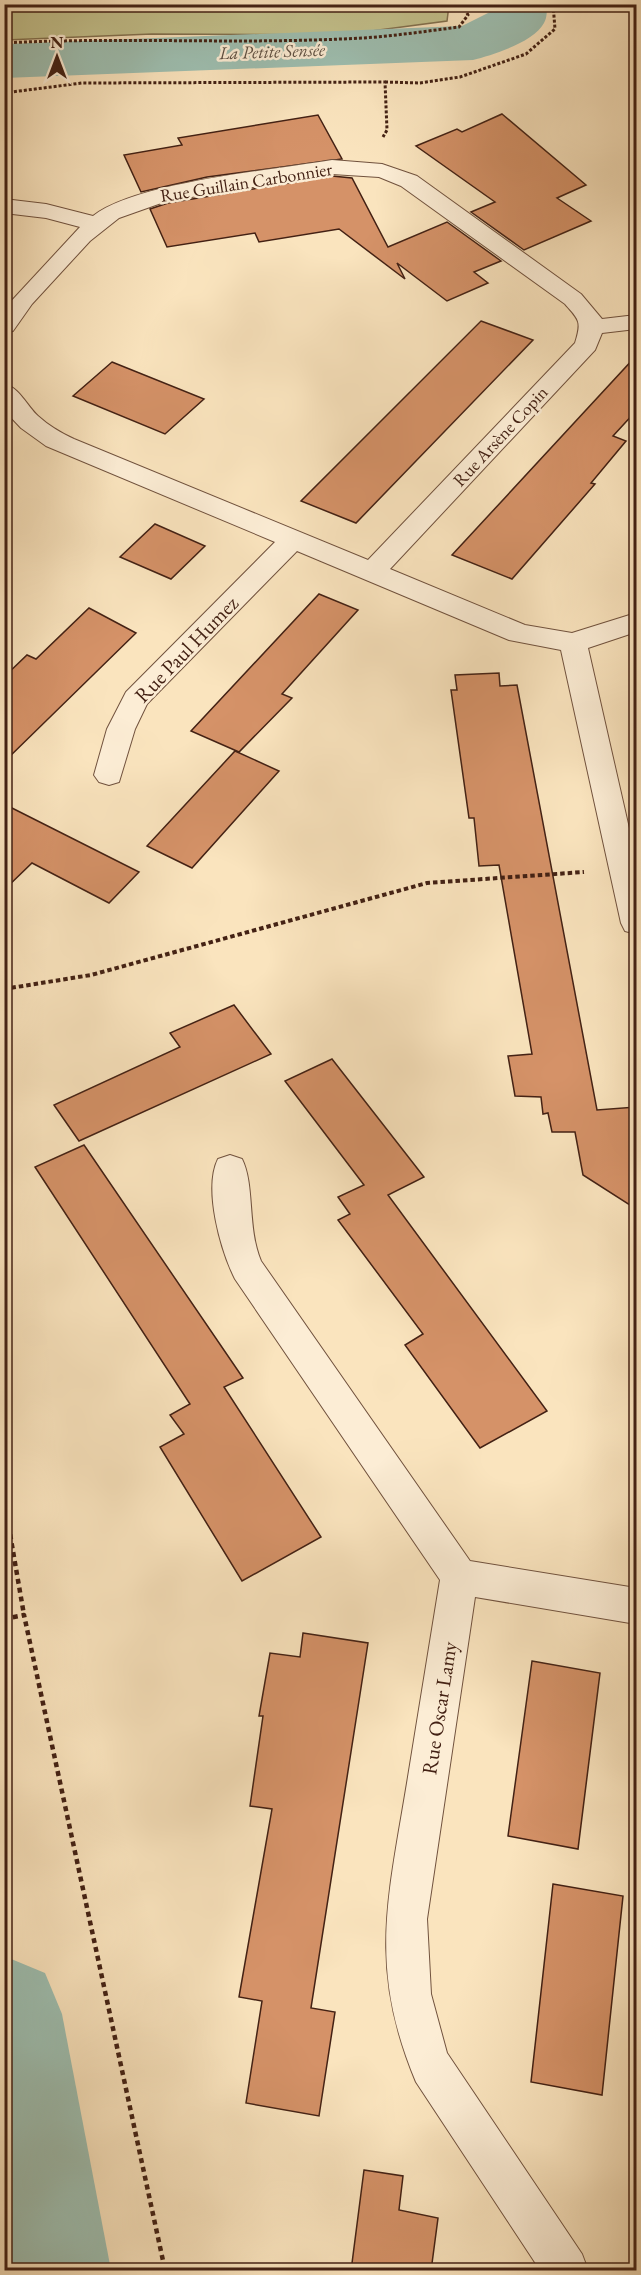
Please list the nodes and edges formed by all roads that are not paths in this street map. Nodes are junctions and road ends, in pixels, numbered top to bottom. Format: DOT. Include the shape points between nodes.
graph roads {
  1 [pos="4,206"];
  2 [pos="97,224"];
  3 [pos="636,322"];
  4 [pos="4,326"];
  5 [pos="592,327"];
  6 [pos="4,391"];
  7 [pos="292,540"];
  8 [pos="371,573"];
  9 [pos="636,622"];
  10 [pos="573,643"];
  11 [pos="110,776"];
  12 [pos="636,923"];
  13 [pos="230,1169"];
  14 [pos="459,1577"];
  15 [pos="636,1606"];
  16 [pos="566,2271"];
  1 -- 2 [label="street" via="46,211"];
  2 -- 4 [label="street, Rue Guillain Carbonnier" via="24,298"];
  2 -- 5 [label="street, Rue Guillain Carbonnier" via="128,205 163,195 332,167 367,168 396,175 422,189 573,299 587,313"];
  3 -- 5 [label="street"];
  5 -- 8 [label="street, Rue Arsène Copin" via="586,345"];
  6 -- 7 [label="street" via="23,417 47,436"];
  7 -- 8 [label="street"];
  7 -- 11 [label="street, Rue Paul Humez" via="136,699 121,729"];
  8 -- 10 [label="street" via="519,633"];
  9 -- 10 [label="street"];
  10 -- 12 [label="street"];
  13 -- 14 [label="street" via="234,1232 246,1269"];
  14 -- 15 [label="street"];
  14 -- 16 [label="street, Rue Oscar Lamy" via="406,1919 405,1965 410,2002 417,2035 431,2067"];
}
